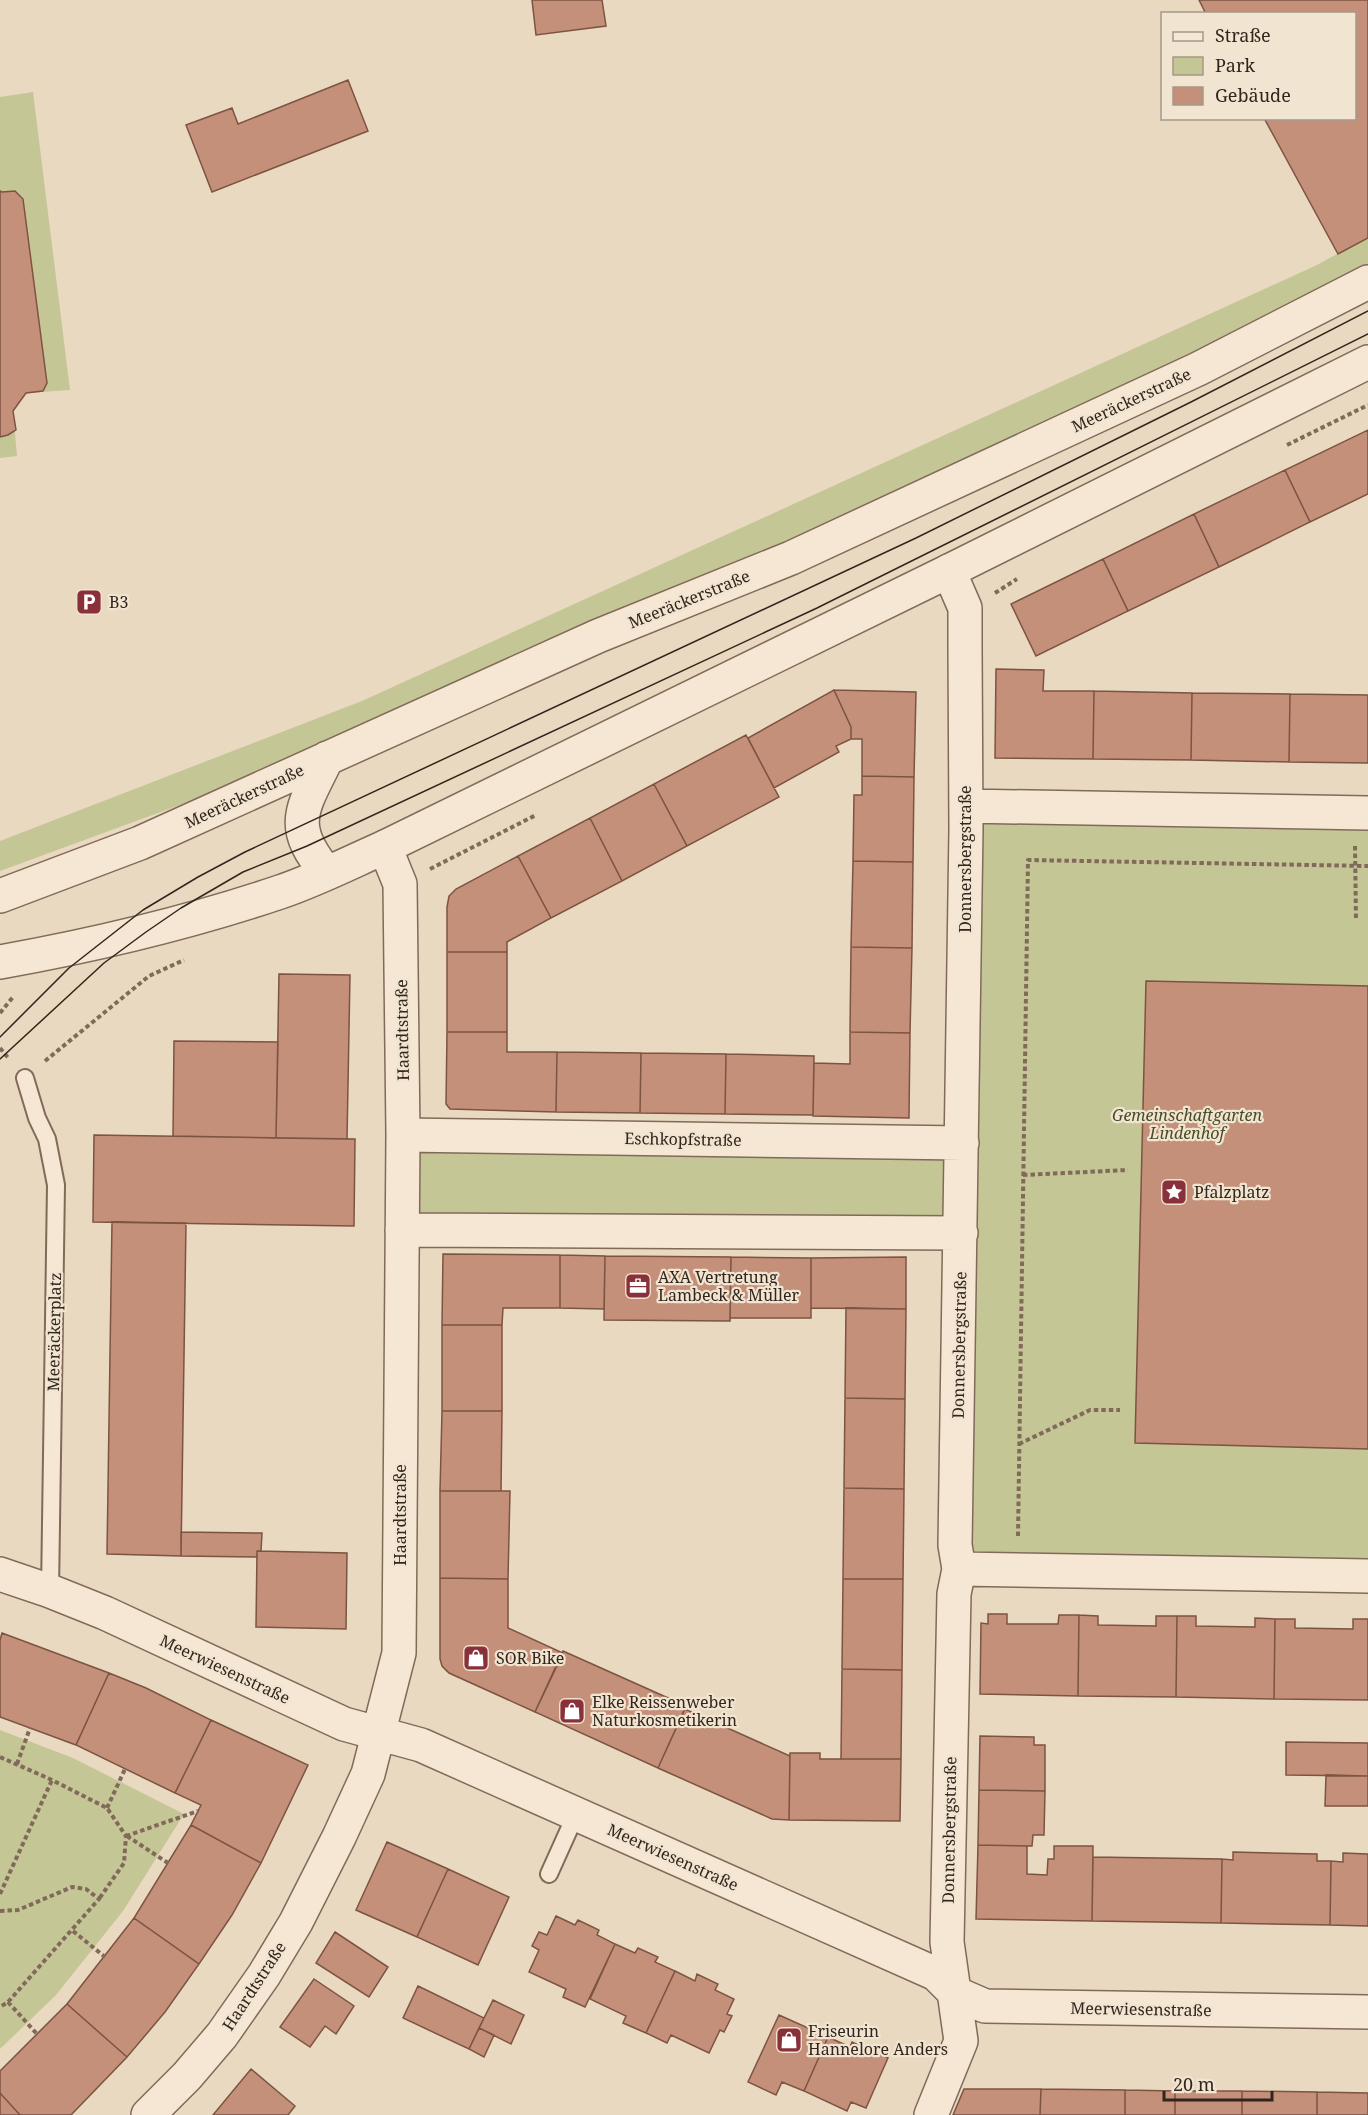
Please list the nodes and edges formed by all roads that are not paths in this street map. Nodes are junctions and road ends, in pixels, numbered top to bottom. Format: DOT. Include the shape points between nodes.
graph roads {
  1 [pos="1368,282"];
  2 [pos="1368,362"];
  3 [pos="949,571"];
  4 [pos="327,758"];
  5 [pos="966,806"];
  6 [pos="1361,813"];
  7 [pos="386,847"];
  8 [pos="327,873"];
  9 [pos="0,896"];
  10 [pos="0,962"];
  11 [pos="25,1078"];
  12 [pos="403,1135"];
  13 [pos="962,1143"];
  14 [pos="402,1230"];
  15 [pos="961,1233"];
  16 [pos="959,1569"];
  17 [pos="0,1574"];
  18 [pos="1368,1576"];
  19 [pos="50,1591"];
  20 [pos="378,1734"];
  21 [pos="576,1814"];
  22 [pos="549,1874"];
  23 [pos="955,1994"];
  24 [pos="1368,2012"];
  25 [pos="148,2115"];
  26 [pos="931,2115"];
  1 -- 4 [label="street, Meeräckerstraße" via="1198,369 881,518 598,636"];
  2 -- 3 [label="street"];
  3 -- 5 [label="street, Donnersbergstraße" via="965,608"];
  3 -- 7 [label="street"];
  4 -- 8 [label="street" via="304,803 301,827 307,846"];
  4 -- 9 [label="street, Meeräckerstraße" via="140,843"];
  5 -- 6 [label="street"];
  5 -- 13 [label="street, Donnersbergstraße"];
  7 -- 8 [label="street"];
  7 -- 12 [label="street, Haardtstraße" via="400,884"];
  8 -- 10 [label="street" via="146,932"];
  11 -- 19 [label="lane, Meeräckerplatz" via="47,1139 56,1185"];
  12 -- 13 [label="street, Eschkopfstraße"];
  12 -- 14 [label="street, Haardtstraße"];
  13 -- 15 [label="street, Donnersbergstraße"];
  14 -- 15 [label="street"];
  14 -- 20 [label="street, Haardtstraße" via="399,1653"];
  15 -- 16 [label="street, Donnersbergstraße" via="955,1545"];
  16 -- 18 [label="street"];
  16 -- 23 [label="street, Donnersbergstraße" via="954,1594 947,1942"];
  17 -- 19 [label="street, Meerwiesenstraße"];
  19 -- 20 [label="street, Meerwiesenstraße" via="344,1724"];
  20 -- 21 [label="street, Meerwiesenstraße" via="421,1745"];
  20 -- 25 [label="street, Haardtstraße" via="368,1774 296,1922 222,2035"];
  21 -- 22 [label="lane"];
  21 -- 23 [label="street, Meerwiesenstraße" via="936,1974"];
  23 -- 24 [label="street, Meerwiesenstraße" via="985,2006"];
  23 -- 26 [label="street, Donnersbergstraße" via="961,2041"];
}
